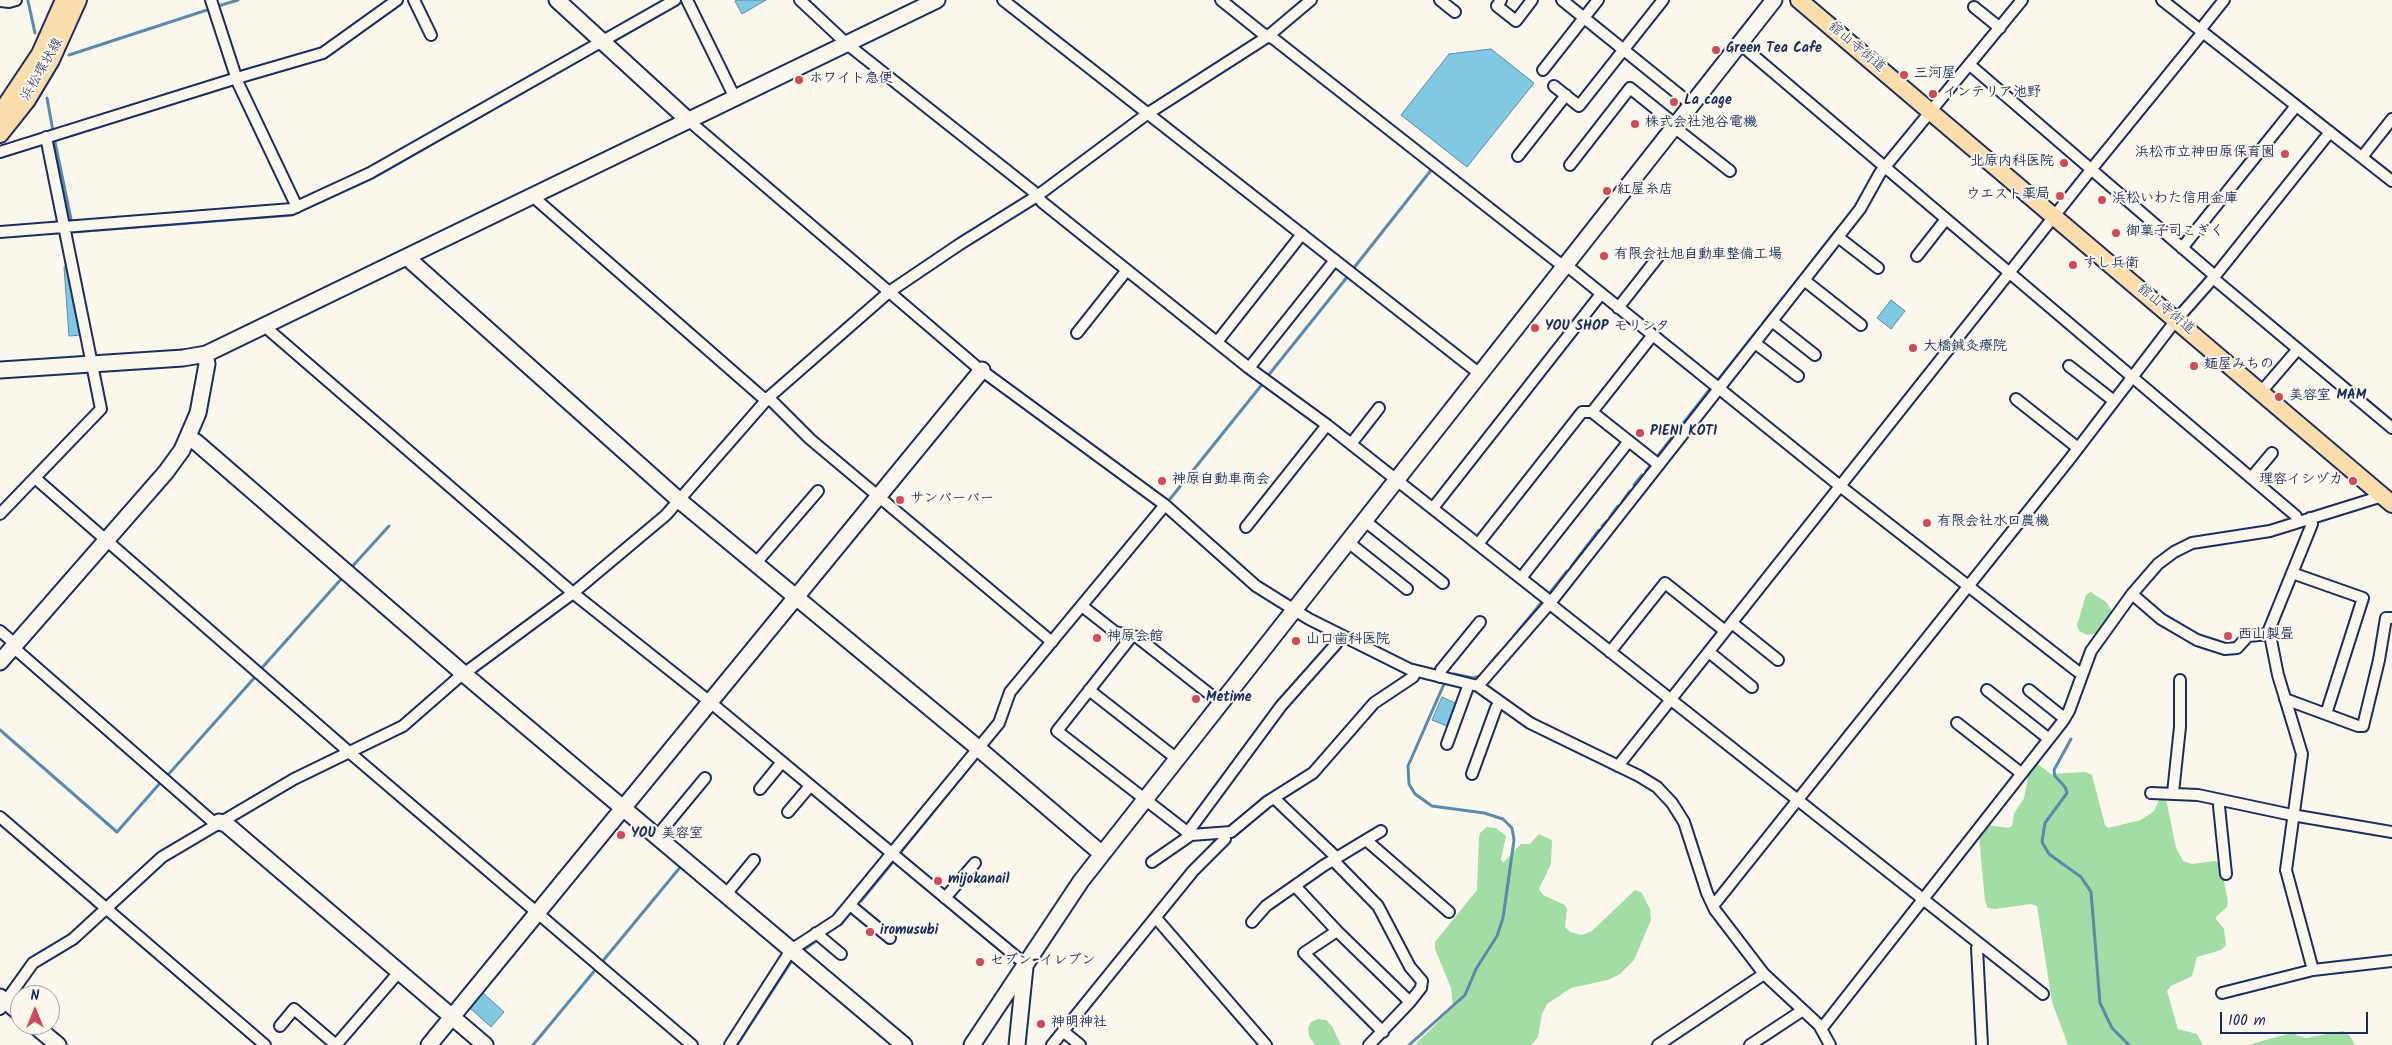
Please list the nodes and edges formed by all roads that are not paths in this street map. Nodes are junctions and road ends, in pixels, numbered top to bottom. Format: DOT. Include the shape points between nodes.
graph roads {
  1 [pos="16,0"];
  2 [pos="64,0"];
  3 [pos="78,0"];
  4 [pos="211,0"];
  5 [pos="397,0"];
  6 [pos="414,0"];
  7 [pos="557,0"];
  8 [pos="675,0"];
  9 [pos="687,0"];
  10 [pos="800,0"];
  11 [pos="937,0"];
  12 [pos="1003,0"];
  13 [pos="1221,0"];
  14 [pos="1310,0"];
  15 [pos="1440,0"];
  16 [pos="1501,0"];
  17 [pos="1532,0"];
  18 [pos="1562,0"];
  19 [pos="1598,0"];
  20 [pos="1663,0"];
  21 [pos="1774,0"];
  22 [pos="1799,0"];
  23 [pos="2022,0"];
  24 [pos="2162,0"];
  25 [pos="2224,0"];
  26 [pos="0,1"];
  27 [pos="1974,7"];
  28 [pos="1455,12"];
  29 [pos="1584,18"];
  30 [pos="2000,28"];
  31 [pos="2202,31"];
  32 [pos="431,35"];
  33 [pos="1268,36"];
  34 [pos="602,41"];
  35 [pos="847,44"];
  36 [pos="1740,44"];
  37 [pos="1623,50"];
  38 [pos="1970,65"];
  39 [pos="1543,70"];
  40 [pos="237,78"];
  41 [pos="1554,86"];
  42 [pos="1566,95"];
  43 [pos="735,98"];
  44 [pos="1692,105"];
  45 [pos="2296,106"];
  46 [pos="2,109"];
  47 [pos="1930,110"];
  48 [pos="1147,114"];
  49 [pos="2392,119"];
  50 [pos="688,120"];
  51 [pos="1675,126"];
  52 [pos="2330,132"];
  53 [pos="0,134"];
  54 [pos="46,138"];
  55 [pos="0,152"];
  56 [pos="1518,156"];
  57 [pos="2362,157"];
  58 [pos="1570,165"];
  59 [pos="1885,167"];
  60 [pos="2090,170"];
  61 [pos="1730,171"];
  62 [pos="2392,181"];
  63 [pos="535,195"];
  64 [pos="1037,196"];
  65 [pos="296,208"];
  66 [pos="2054,216"];
  67 [pos="1946,219"];
  68 [pos="65,229"];
  69 [pos="0,232"];
  70 [pos="1302,234"];
  71 [pos="1838,237"];
  72 [pos="2182,248"];
  73 [pos="409,256"];
  74 [pos="1917,256"];
  75 [pos="1658,257"];
  76 [pos="1335,260"];
  77 [pos="1565,266"];
  78 [pos="1878,268"];
  79 [pos="1127,270"];
  80 [pos="2009,273"];
  81 [pos="2214,277"];
  82 [pos="1804,280"];
  83 [pos="889,292"];
  84 [pos="1601,294"];
  85 [pos="1618,308"];
  86 [pos="2176,320"];
  87 [pos="1772,321"];
  88 [pos="267,325"];
  89 [pos="1861,325"];
  90 [pos="1077,333"];
  91 [pos="1652,336"];
  92 [pos="1217,342"];
  93 [pos="1755,343"];
  94 [pos="2298,349"];
  95 [pos="205,355"];
  96 [pos="1815,355"];
  97 [pos="92,364"];
  98 [pos="2069,366"];
  99 [pos="1249,368"];
  100 [pos="0,370"];
  101 [pos="982,370"];
  102 [pos="1480,374"];
  103 [pos="1798,376"];
  104 [pos="2132,377"];
  105 [pos="1719,389"];
  106 [pos="2261,392"];
  107 [pos="767,399"];
  108 [pos="2016,399"];
  109 [pos="2114,401"];
  110 [pos="1379,408"];
  111 [pos="1592,412"];
  112 [pos="1327,425"];
  113 [pos="2392,428"];
  114 [pos="188,438"];
  115 [pos="1629,441"];
  116 [pos="1351,444"];
  117 [pos="2078,448"];
  118 [pos="2272,453"];
  119 [pos="1659,465"];
  120 [pos="34,478"];
  121 [pos="2251,478"];
  122 [pos="1397,480"];
  123 [pos="1840,486"];
  124 [pos="818,491"];
  125 [pos="878,497"];
  126 [pos="2386,498"];
  127 [pos="680,501"];
  128 [pos="1165,505"];
  129 [pos="1433,508"];
  130 [pos="0,514"];
  131 [pos="2310,518"];
  132 [pos="1365,521"];
  133 [pos="2298,522"];
  134 [pos="1246,528"];
  135 [pos="106,540"];
  136 [pos="1348,542"];
  137 [pos="1478,544"];
  138 [pos="756,564"];
  139 [pos="2292,573"];
  140 [pos="1521,578"];
  141 [pos="1443,583"];
  142 [pos="1967,585"];
  143 [pos="1407,590"];
  144 [pos="573,593"];
  145 [pos="2132,594"];
  146 [pos="796,597"];
  147 [pos="1550,603"];
  148 [pos="1082,606"];
  149 [pos="1294,610"];
  150 [pos="2392,618"];
  151 [pos="1480,622"];
  152 [pos="1728,627"];
  153 [pos="0,631"];
  154 [pos="2270,634"];
  155 [pos="1341,635"];
  156 [pos="1132,636"];
  157 [pos="1052,642"];
  158 [pos="14,645"];
  159 [pos="1610,652"];
  160 [pos="1708,652"];
  161 [pos="1778,660"];
  162 [pos="0,662"];
  163 [pos="1416,672"];
  164 [pos="2082,673"];
  165 [pos="464,674"];
  166 [pos="1440,677"];
  167 [pos="2180,680"];
  168 [pos="1473,685"];
  169 [pos="1752,687"];
  170 [pos="1089,690"];
  171 [pos="1987,690"];
  172 [pos="2029,690"];
  173 [pos="2285,699"];
  174 [pos="1671,700"];
  175 [pos="710,702"];
  176 [pos="1500,702"];
  177 [pos="1221,703"];
  178 [pos="2326,714"];
  179 [pos="2064,718"];
  180 [pos="1957,723"];
  181 [pos="2049,738"];
  182 [pos="1447,744"];
  183 [pos="977,749"];
  184 [pos="349,752"];
  185 [pos="1177,759"];
  186 [pos="782,762"];
  187 [pos="1618,766"];
  188 [pos="2021,773"];
  189 [pos="1472,774"];
  190 [pos="705,778"];
  191 [pos="810,786"];
  192 [pos="760,789"];
  193 [pos="2151,792"];
  194 [pos="2174,793"];
  195 [pos="1274,798"];
  196 [pos="1145,799"];
  197 [pos="1797,800"];
  198 [pos="2221,800"];
  199 [pos="623,808"];
  200 [pos="788,812"];
  201 [pos="2292,815"];
  202 [pos="0,817"];
  203 [pos="219,822"];
  204 [pos="1381,831"];
  205 [pos="2392,832"];
  206 [pos="1189,833"];
  207 [pos="1224,833"];
  208 [pos="657,836"];
  209 [pos="1366,840"];
  210 [pos="892,853"];
  211 [pos="1102,854"];
  212 [pos="1335,859"];
  213 [pos="754,860"];
  214 [pos="1152,862"];
  215 [pos="974,863"];
  216 [pos="2226,874"];
  217 [pos="1295,886"];
  218 [pos="726,894"];
  219 [pos="945,898"];
  220 [pos="1923,899"];
  221 [pos="850,905"];
  222 [pos="1713,906"];
  223 [pos="105,909"];
  224 [pos="1449,912"];
  225 [pos="537,913"];
  226 [pos="1156,918"];
  227 [pos="1252,922"];
  228 [pos="1337,931"];
  229 [pos="816,933"];
  230 [pos="890,938"];
  231 [pos="1980,944"];
  232 [pos="791,950"];
  233 [pos="842,954"];
  234 [pos="2392,961"];
  235 [pos="1025,964"];
  236 [pos="2313,970"];
  237 [pos="398,972"];
  238 [pos="1764,974"];
  239 [pos="2222,993"];
  240 [pos="2043,994"];
  241 [pos="2,1002"];
  242 [pos="1410,1002"];
  243 [pos="1803,1010"];
  244 [pos="452,1017"];
  245 [pos="280,1026"];
  246 [pos="1822,1028"];
  247 [pos="1064,1032"];
  248 [pos="1383,1032"];
  249 [pos="46,1035"];
  250 [pos="58,1045"];
  251 [pos="265,1045"];
  252 [pos="429,1045"];
  253 [pos="485,1045"];
  254 [pos="692,1045"];
  255 [pos="730,1045"];
  256 [pos="904,1045"];
  257 [pos="972,1045"];
  258 [pos="1017,1045"];
  259 [pos="1052,1045"];
  260 [pos="1080,1045"];
  261 [pos="1266,1045"];
  262 [pos="1369,1045"];
  263 [pos="1658,1045"];
  264 [pos="1750,1045"];
  265 [pos="1830,1045"];
  266 [pos="1982,1045"];
  1 -- 26 [label="street"];
  2 -- 46 [label="main road, 浜松環状線" via="40,54"];
  3 -- 53 [label="main road, 浜松環状線" via="51,60 27,100"];
  4 -- 40 [label="street"];
  5 -- 40 [label="street" via="323,53"];
  6 -- 32 [label="street"];
  7 -- 34 [label="street"];
  8 -- 34 [label="street"];
  9 -- 43 [label="street"];
  10 -- 35 [label="street"];
  11 -- 35 [label="street"];
  12 -- 48 [label="street"];
  13 -- 33 [label="street"];
  14 -- 33 [label="street"];
  15 -- 28 [label="street"];
  16 -- 17 [label="street" via="1497,6 1516,21"];
  18 -- 29 [label="street"];
  19 -- 29 [label="street"];
  20 -- 37 [label="street"];
  21 -- 36 [label="street"];
  22 -- 47 [label="main road, 舘山寺街道"];
  23 -- 30 [label="street"];
  24 -- 31 [label="street"];
  25 -- 31 [label="street"];
  27 -- 30 [label="street"];
  29 -- 37 [label="street"];
  29 -- 39 [label="street"];
  30 -- 38 [label="street"];
  31 -- 45 [label="street"];
  31 -- 60 [label="street"];
  33 -- 48 [label="street"];
  33 -- 77 [label="street"];
  34 -- 50 [label="street"];
  34 -- 65 [label="street" via="370,174"];
  35 -- 43 [label="street"];
  35 -- 64 [label="street"];
  36 -- 44 [label="street"];
  36 -- 59 [label="street"];
  37 -- 42 [label="street" via="1579,106"];
  37 -- 44 [label="street"];
  38 -- 47 [label="street"];
  38 -- 60 [label="street"];
  40 -- 54 [label="street"];
  40 -- 65 [label="street"];
  41 -- 42 [label="street"];
  42 -- 56 [label="street"];
  43 -- 50 [label="street"];
  44 -- 51 [label="street"];
  45 -- 52 [label="street"];
  45 -- 72 [label="street"];
  47 -- 59 [label="street"];
  47 -- 66 [label="main road, 舘山寺街道"];
  48 -- 64 [label="street"];
  48 -- 70 [label="street"];
  49 -- 57 [label="street"];
  50 -- 63 [label="street"];
  50 -- 83 [label="street"];
  51 -- 58 [label="street" via="1630,88"];
  51 -- 61 [label="street"];
  51 -- 77 [label="street"];
  52 -- 57 [label="street"];
  52 -- 81 [label="street"];
  54 -- 55 [label="street"];
  54 -- 68 [label="street"];
  57 -- 62 [label="street"];
  59 -- 67 [label="street"];
  59 -- 71 [label="street" via="1860,209"];
  60 -- 66 [label="street"];
  60 -- 72 [label="street"];
  63 -- 73 [label="street"];
  63 -- 107 [label="street" via="538,202"];
  64 -- 79 [label="street"];
  64 -- 83 [label="street"];
  65 -- 68 [label="street"];
  66 -- 80 [label="street"];
  66 -- 86 [label="main road, 舘山寺街道"];
  67 -- 74 [label="street"];
  67 -- 80 [label="street"];
  68 -- 69 [label="street"];
  68 -- 97 [label="street"];
  70 -- 76 [label="street"];
  70 -- 92 [label="street"];
  71 -- 78 [label="street"];
  71 -- 82 [label="street"];
  72 -- 81 [label="street"];
  73 -- 88 [label="street"];
  73 -- 127 [label="street"];
  75 -- 85 [label="street"];
  76 -- 99 [label="street"];
  76 -- 102 [label="street"];
  77 -- 84 [label="street"];
  77 -- 102 [label="street"];
  79 -- 90 [label="street"];
  79 -- 92 [label="street"];
  80 -- 104 [label="street"];
  80 -- 123 [label="street"];
  81 -- 86 [label="street"];
  81 -- 94 [label="street"];
  82 -- 87 [label="street"];
  82 -- 89 [label="street"];
  83 -- 101 [label="street"];
  83 -- 107 [label="street"];
  84 -- 85 [label="street"];
  84 -- 129 [label="street"];
  85 -- 91 [label="street"];
  86 -- 104 [label="street"];
  86 -- 106 [label="main road, 舘山寺街道"];
  87 -- 93 [label="street"];
  87 -- 96 [label="street"];
  88 -- 95 [label="street"];
  88 -- 144 [label="street" via="278,338"];
  91 -- 105 [label="street"];
  91 -- 111 [label="street"];
  92 -- 99 [label="street"];
  93 -- 103 [label="street"];
  93 -- 105 [label="street"];
  94 -- 106 [label="street"];
  94 -- 113 [label="street"];
  95 -- 97 [label="street"];
  95 -- 114 [label="street" via="207,364 201,400"];
  97 -- 100 [label="street"];
  97 -- 120 [label="street" via="101,409"];
  98 -- 109 [label="street"];
  99 -- 112 [label="street"];
  101 -- 125 [label="street"];
  101 -- 128 [label="street"];
  102 -- 122 [label="street"];
  104 -- 109 [label="street"];
  104 -- 121 [label="street"];
  105 -- 119 [label="street"];
  105 -- 123 [label="street"];
  106 -- 126 [label="main road, 舘山寺街道"];
  107 -- 125 [label="street"];
  107 -- 127 [label="street"];
  108 -- 117 [label="street"];
  109 -- 117 [label="street"];
  110 -- 116 [label="street"];
  111 -- 115 [label="street"];
  111 -- 137 [label="street" via="1582,412"];
  112 -- 116 [label="street"];
  112 -- 134 [label="street"];
  114 -- 135 [label="street" via="174,461"];
  114 -- 165 [label="street"];
  115 -- 119 [label="street"];
  115 -- 140 [label="street"];
  116 -- 122 [label="street"];
  117 -- 142 [label="street"];
  118 -- 121 [label="street"];
  119 -- 147 [label="street"];
  120 -- 130 [label="street"];
  120 -- 135 [label="street"];
  121 -- 133 [label="street" via="2296,516"];
  122 -- 129 [label="street"];
  122 -- 132 [label="street"];
  123 -- 142 [label="street"];
  123 -- 152 [label="street"];
  124 -- 138 [label="street"];
  125 -- 146 [label="street"];
  125 -- 157 [label="street"];
  126 -- 131 [label="street" via="2376,498"];
  127 -- 138 [label="street"];
  127 -- 144 [label="street"];
  128 -- 148 [label="street"];
  128 -- 149 [label="street" via="1251,582"];
  129 -- 137 [label="street"];
  131 -- 133 [label="street"];
  131 -- 139 [label="street" via="2312,524"];
  132 -- 136 [label="street"];
  132 -- 141 [label="street"];
  133 -- 145 [label="street" via="2259,533 2185,546 2158,564"];
  135 -- 158 [label="street"];
  135 -- 184 [label="street"];
  136 -- 143 [label="street"];
  136 -- 149 [label="street"];
  137 -- 140 [label="street"];
  138 -- 146 [label="street"];
  139 -- 154 [label="street"];
  139 -- 178 [label="street" via="2363,598"];
  140 -- 147 [label="street"];
  142 -- 164 [label="street"];
  142 -- 197 [label="street"];
  144 -- 165 [label="street"];
  144 -- 175 [label="street"];
  145 -- 154 [label="street" via="2160,619 2197,640 2226,649 2237,648 2248,636"];
  145 -- 164 [label="street" via="2094,646"];
  146 -- 175 [label="street"];
  146 -- 183 [label="street"];
  147 -- 159 [label="street"];
  147 -- 168 [label="street"];
  148 -- 156 [label="street" via="1115,632"];
  148 -- 157 [label="street"];
  149 -- 155 [label="street"];
  149 -- 177 [label="street"];
  150 -- 178 [label="street" via="2386,618 2363,726"];
  151 -- 166 [label="street" via="1441,670"];
  152 -- 159 [label="street" via="1665,584"];
  152 -- 160 [label="street"];
  152 -- 161 [label="street"];
  153 -- 158 [label="street"];
  154 -- 173 [label="street"];
  155 -- 163 [label="street"];
  155 -- 206 [label="street" via="1281,706"];
  156 -- 170 [label="street"];
  156 -- 177 [label="street"];
  157 -- 183 [label="street" via="1010,692 999,723"];
  158 -- 162 [label="street"];
  158 -- 203 [label="street" via="212,821"];
  159 -- 174 [label="street"];
  160 -- 169 [label="street"];
  160 -- 174 [label="street"];
  163 -- 166 [label="street"];
  163 -- 195 [label="street" via="1374,703 1314,773"];
  164 -- 179 [label="street"];
  165 -- 184 [label="street" via="403,726"];
  165 -- 199 [label="street"];
  166 -- 168 [label="street"];
  167 -- 194 [label="street"];
  168 -- 176 [label="street"];
  168 -- 182 [label="street"];
  170 -- 185 [label="street"];
  170 -- 196 [label="street" via="1057,731"];
  171 -- 181 [label="street"];
  172 -- 179 [label="street"];
  173 -- 178 [label="street"];
  173 -- 201 [label="street" via="2302,754"];
  174 -- 187 [label="street"];
  174 -- 197 [label="street"];
  175 -- 186 [label="street"];
  175 -- 199 [label="street"];
  176 -- 187 [label="street" via="1540,728"];
  176 -- 189 [label="street"];
  177 -- 185 [label="street"];
  179 -- 181 [label="street"];
  180 -- 188 [label="street"];
  181 -- 188 [label="street"];
  183 -- 210 [label="street"];
  183 -- 211 [label="street"];
  184 -- 203 [label="street"];
  184 -- 225 [label="street"];
  185 -- 196 [label="street"];
  186 -- 191 [label="street"];
  186 -- 192 [label="street"];
  187 -- 222 [label="street" via="1656,787 1676,808"];
  188 -- 220 [label="street"];
  190 -- 208 [label="street"];
  191 -- 200 [label="street"];
  191 -- 210 [label="street"];
  193 -- 194 [label="street"];
  194 -- 198 [label="street"];
  195 -- 207 [label="street" via="1231,832"];
  195 -- 212 [label="street"];
  196 -- 206 [label="street"];
  196 -- 211 [label="street"];
  197 -- 220 [label="street"];
  197 -- 222 [label="street"];
  198 -- 201 [label="street"];
  198 -- 216 [label="street"];
  199 -- 208 [label="street"];
  199 -- 225 [label="street"];
  201 -- 205 [label="street"];
  201 -- 236 [label="street" via="2286,875"];
  202 -- 223 [label="street"];
  203 -- 223 [label="street" via="162,857"];
  203 -- 237 [label="street" via="226,824"];
  204 -- 209 [label="street"];
  206 -- 207 [label="street"];
  206 -- 214 [label="street"];
  207 -- 226 [label="street" via="1225,839 1193,871"];
  208 -- 218 [label="street"];
  209 -- 212 [label="street"];
  209 -- 224 [label="street"];
  210 -- 219 [label="street"];
  210 -- 221 [label="street"];
  211 -- 235 [label="street"];
  212 -- 217 [label="street"];
  212 -- 242 [label="street" via="1378,906 1410,967 1420,978 1421,988"];
  213 -- 218 [label="street"];
  215 -- 219 [label="street"];
  217 -- 227 [label="street" via="1266,906"];
  217 -- 228 [label="street"];
  218 -- 232 [label="street"];
  219 -- 235 [label="street"];
  220 -- 231 [label="street"];
  220 -- 246 [label="street"];
  221 -- 229 [label="street" via="837,920"];
  221 -- 230 [label="street"];
  222 -- 238 [label="street"];
  223 -- 241 [label="street" via="73,939 33,963"];
  223 -- 251 [label="street"];
  225 -- 244 [label="street"];
  225 -- 254 [label="street"];
  226 -- 247 [label="street"];
  226 -- 261 [label="street"];
  228 -- 242 [label="street"];
  228 -- 248 [label="street" via="1304,953"];
  229 -- 232 [label="street"];
  229 -- 233 [label="street"];
  231 -- 240 [label="street"];
  231 -- 266 [label="street" via="1977,948"];
  232 -- 255 [label="street"];
  232 -- 256 [label="street"];
  234 -- 236 [label="street"];
  235 -- 257 [label="street"];
  235 -- 258 [label="street"];
  236 -- 239 [label="street"];
  237 -- 244 [label="street"];
  237 -- 245 [label="street" via="336,1045 294,1009"];
  238 -- 243 [label="street"];
  238 -- 263 [label="street"];
  242 -- 248 [label="street"];
  243 -- 246 [label="street"];
  243 -- 264 [label="street"];
  244 -- 252 [label="street"];
  244 -- 253 [label="street"];
  246 -- 265 [label="street"];
  247 -- 259 [label="street"];
  247 -- 260 [label="street"];
  248 -- 262 [label="street"];
  249 -- 250 [label="street"];
}
